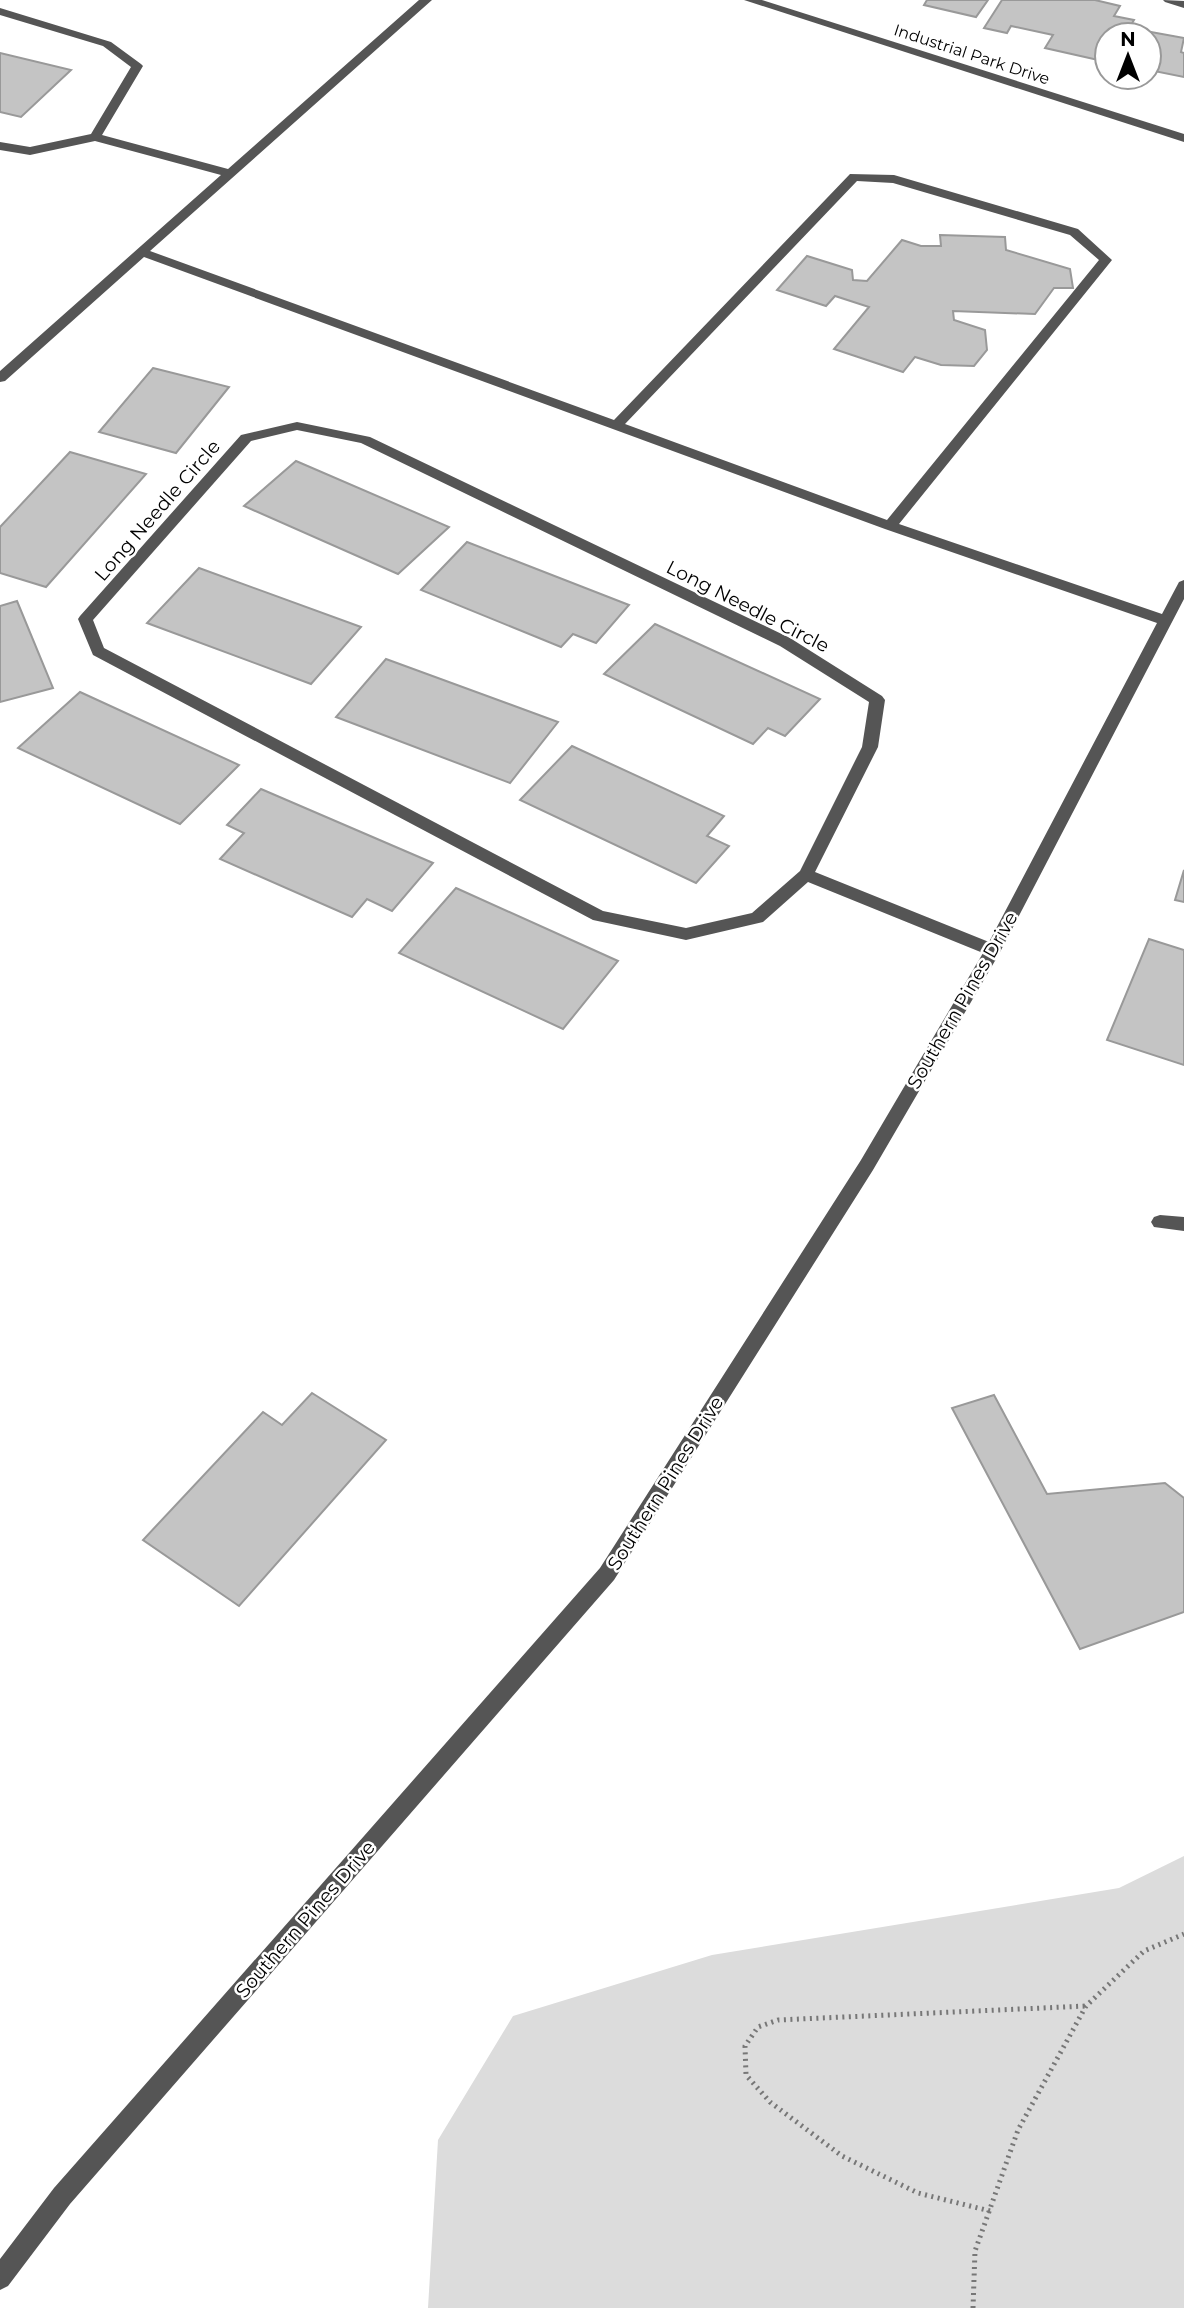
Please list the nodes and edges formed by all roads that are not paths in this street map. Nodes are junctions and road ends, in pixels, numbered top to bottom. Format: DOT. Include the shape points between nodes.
graph roads {
  1 [pos="426,0"];
  2 [pos="750,0"];
  3 [pos="1169,0"];
  4 [pos="1184,5"];
  5 [pos="0,11"];
  6 [pos="95,137"];
  7 [pos="1184,138"];
  8 [pos="0,146"];
  9 [pos="228,173"];
  10 [pos="141,252"];
  11 [pos="0,378"];
  12 [pos="616,426"];
  13 [pos="890,526"];
  14 [pos="1184,585"];
  15 [pos="1165,620"];
  16 [pos="806,875"];
  17 [pos="993,950"];
  18 [pos="1160,1222"];
  19 [pos="1184,1224"];
  20 [pos="0,2278"];
  1 -- 9 [label="street"];
  2 -- 7 [label="street, Industrial Park Drive"];
  3 -- 4 [label="street"];
  5 -- 6 [label="street" via="107,44 137,66"];
  6 -- 8 [label="street" via="30,151"];
  6 -- 9 [label="street"];
  9 -- 10 [label="street"];
  10 -- 11 [label="street"];
  10 -- 12 [label="street"];
  12 -- 13 [label="street"];
  12 -- 13 [label="street" via="853,177 894,178 1074,232 1106,260"];
  13 -- 15 [label="street"];
  14 -- 15 [label="street, Southern Pines Drive"];
  15 -- 17 [label="street, Southern Pines Drive"];
  16 -- 16 [label="street, Long Needle Circle" via="757,918 686,934 599,916 98,651 85,620 246,438 297,426 365,440 785,642 877,700 870,747"];
  16 -- 17 [label="street"];
  17 -- 20 [label="street, Southern Pines Drive" via="867,1165 607,1574 62,2196"];
  18 -- 19 [label="street"];
}
